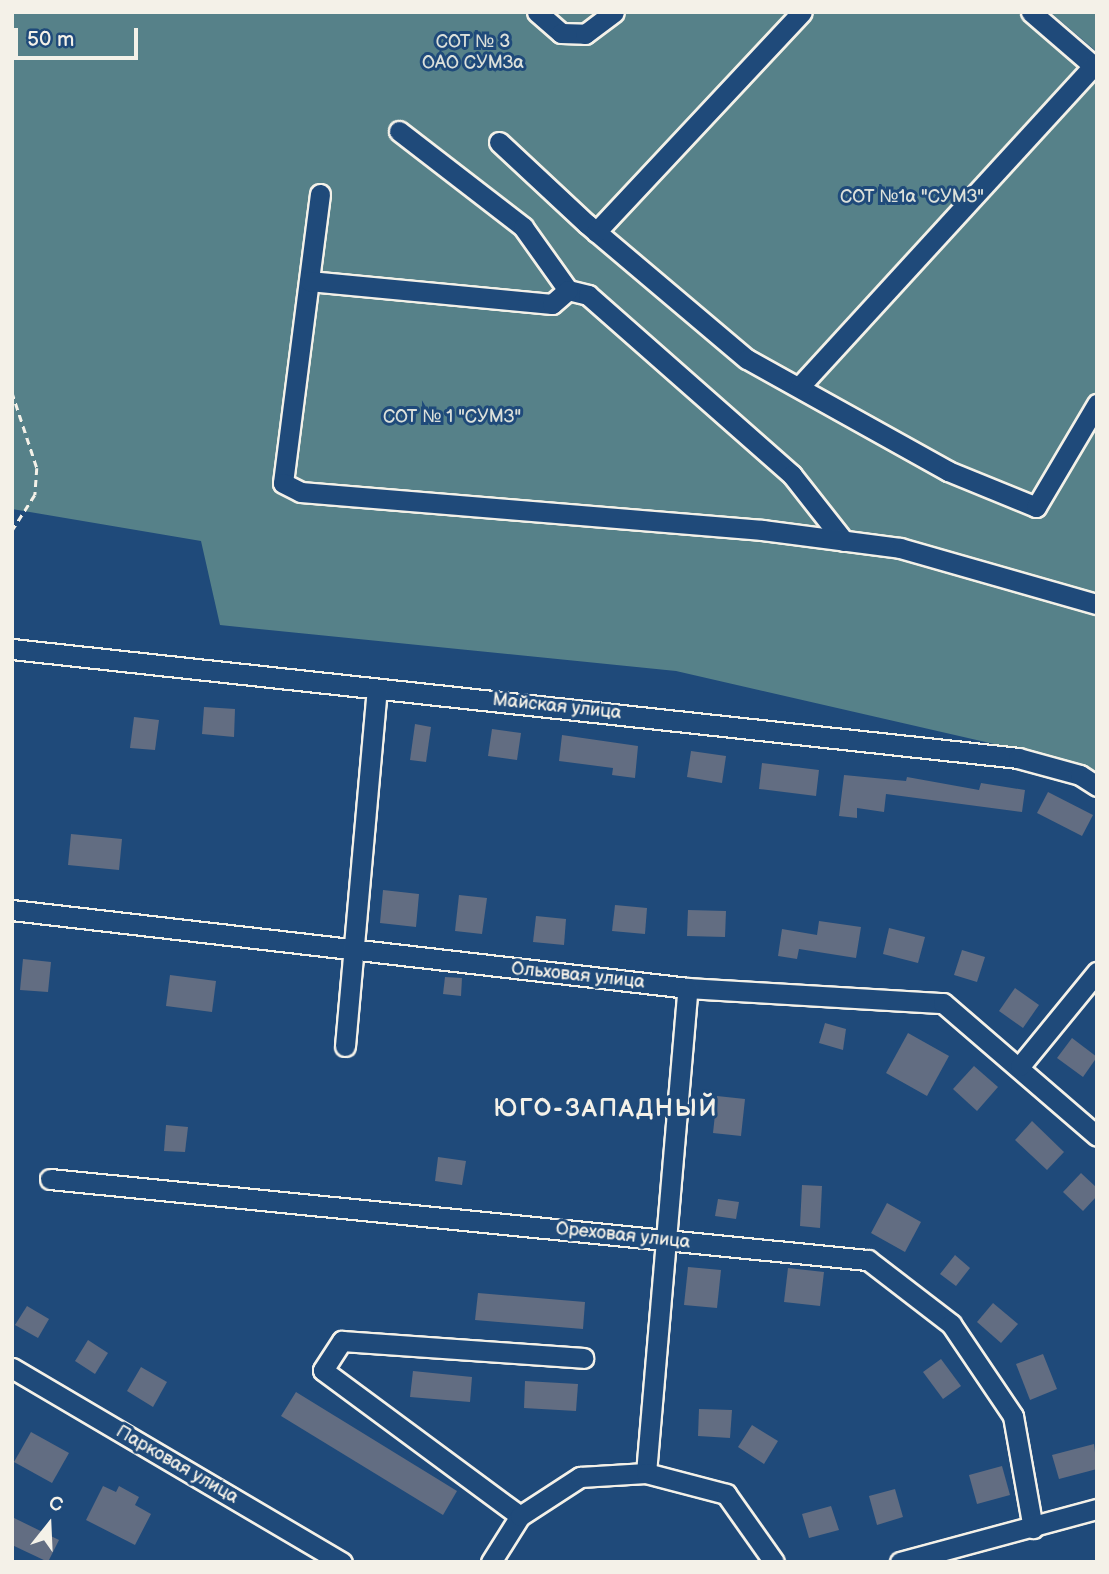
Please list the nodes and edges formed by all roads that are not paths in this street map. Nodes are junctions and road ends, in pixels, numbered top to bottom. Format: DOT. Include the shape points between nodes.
graph roads {
  1 [pos="537,12"];
  2 [pos="614,12"];
  3 [pos="802,12"];
  4 [pos="1031,12"];
  5 [pos="1095,68"];
  6 [pos="399,131"];
  7 [pos="499,142"];
  8 [pos="320,194"];
  9 [pos="596,232"];
  10 [pos="309,281"];
  11 [pos="568,290"];
  12 [pos="800,386"];
  13 [pos="1097,404"];
  14 [pos="844,541"];
  15 [pos="1097,604"];
  16 [pos="12,649"];
  17 [pos="377,689"];
  18 [pos="1097,786"];
  19 [pos="12,910"];
  20 [pos="353,950"];
  21 [pos="1097,972"];
  22 [pos="688,988"];
  23 [pos="345,1046"];
  24 [pos="1020,1066"];
  25 [pos="1097,1136"];
  26 [pos="50,1179"];
  27 [pos="665,1241"];
  28 [pos="583,1358"];
  29 [pos="12,1368"];
  30 [pos="646,1473"];
  31 [pos="1097,1509"];
  32 [pos="520,1516"];
  33 [pos="1034,1528"];
  34 [pos="342,1562"];
  35 [pos="491,1562"];
  36 [pos="774,1562"];
  37 [pos="900,1562"];
  1 -- 2 [label="street" via="561,33 585,34"];
  3 -- 9 [label="street"];
  4 -- 5 [label="street"];
  5 -- 12 [label="street"];
  6 -- 11 [label="street" via="523,227"];
  7 -- 9 [label="street"];
  8 -- 10 [label="street"];
  9 -- 12 [label="street" via="747,359"];
  10 -- 11 [label="street" via="552,304"];
  10 -- 14 [label="street" via="283,483 301,492 762,530"];
  11 -- 14 [label="street" via="588,295 792,475"];
  12 -- 13 [label="street" via="948,471 1036,508"];
  14 -- 15 [label="street" via="901,548"];
  16 -- 17 [label="street, Майская улица"];
  17 -- 18 [label="street, Майская улица" via="1018,758 1080,775"];
  17 -- 20 [label="street"];
  19 -- 20 [label="street, Ольховая улица"];
  20 -- 22 [label="street, Ольховая улица"];
  20 -- 23 [label="street"];
  21 -- 24 [label="street"];
  22 -- 24 [label="street, Ольховая улица" via="943,1003"];
  22 -- 27 [label="street"];
  24 -- 25 [label="street, Ольховая улица"];
  26 -- 27 [label="street, Ореховая улица"];
  27 -- 30 [label="street"];
  27 -- 33 [label="street, Ореховая улица" via="867,1260 951,1324 1013,1416"];
  28 -- 32 [label="street" via="342,1341 323,1370"];
  29 -- 34 [label="street, Парковая улица"];
  30 -- 32 [label="street" via="580,1477"];
  30 -- 36 [label="street" via="726,1494"];
  31 -- 33 [label="street"];
  32 -- 35 [label="street"];
  33 -- 37 [label="street"];
}
